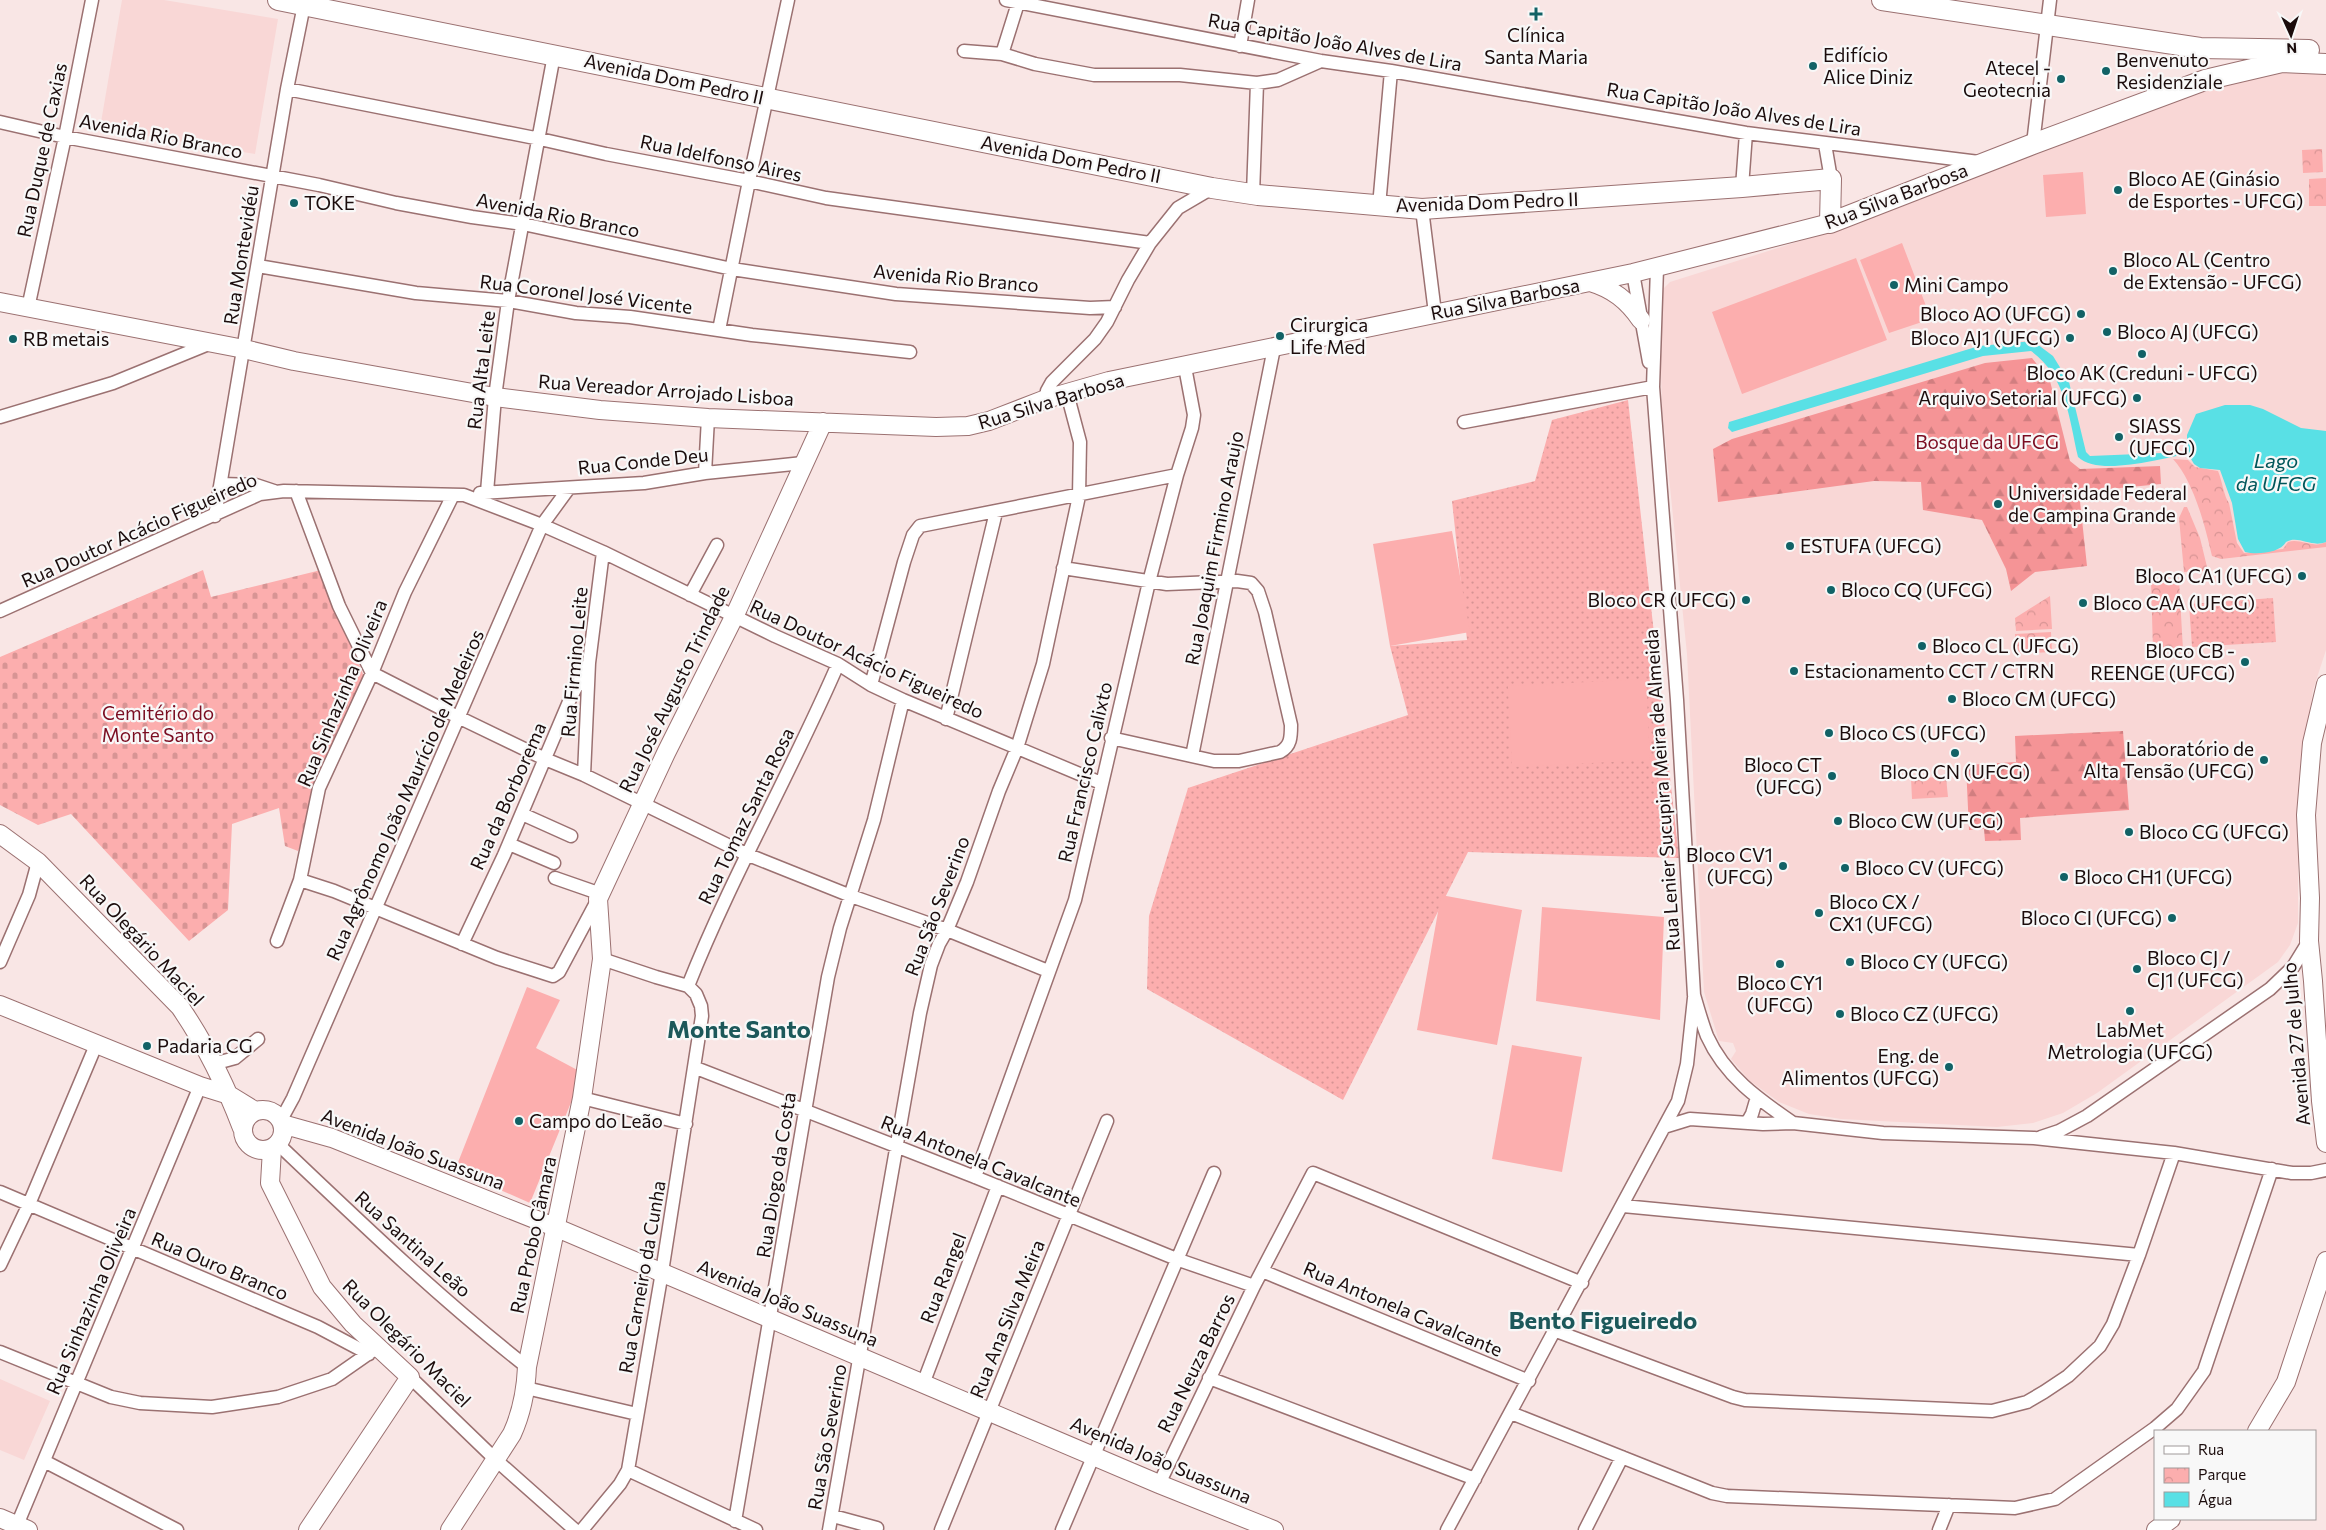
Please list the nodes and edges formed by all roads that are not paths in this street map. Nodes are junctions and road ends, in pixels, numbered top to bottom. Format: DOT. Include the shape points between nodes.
graph roads {
  1 [pos="92,0"];
  2 [pos="278,0"];
  3 [pos="788,0"];
  4 [pos="1248,0"];
  5 [pos="1882,0"];
  6 [pos="2050,0"];
  7 [pos="1014,1"];
  8 [pos="305,2"];
  9 [pos="2046,26"];
  10 [pos="1240,46"];
  11 [pos="2200,48"];
  12 [pos="2326,50"];
  13 [pos="964,52"];
  14 [pos="554,54"];
  15 [pos="1002,54"];
  16 [pos="1321,61"];
  17 [pos="2326,64"];
  18 [pos="1391,71"];
  19 [pos="2205,80"];
  20 [pos="1257,83"];
  21 [pos="287,89"];
  22 [pos="767,98"];
  23 [pos="0,122"];
  24 [pos="1746,133"];
  25 [pos="65,137"];
  26 [pos="540,139"];
  27 [pos="1826,144"];
  28 [pos="2033,144"];
  29 [pos="1985,162"];
  30 [pos="273,176"];
  31 [pos="1831,179"];
  32 [pos="749,181"];
  33 [pos="1742,187"];
  34 [pos="1212,188"];
  35 [pos="1253,194"];
  36 [pos="1379,206"];
  37 [pos="1422,209"];
  38 [pos="1830,223"];
  39 [pos="523,224"];
  40 [pos="1150,243"];
  41 [pos="258,266"];
  42 [pos="1657,268"];
  43 [pos="732,269"];
  44 [pos="1633,273"];
  45 [pos="1590,282"];
  46 [pos="0,302"];
  47 [pos="508,302"];
  48 [pos="1115,307"];
  49 [pos="28,308"];
  50 [pos="1435,313"];
  51 [pos="1642,320"];
  52 [pos="719,330"];
  53 [pos="211,344"];
  54 [pos="1274,348"];
  55 [pos="244,349"];
  56 [pos="910,352"];
  57 [pos="1185,367"];
  58 [pos="1654,387"];
  59 [pos="1067,393"];
  60 [pos="495,397"];
  61 [pos="1046,399"];
  62 [pos="0,416"];
  63 [pos="708,418"];
  64 [pos="823,422"];
  65 [pos="1464,422"];
  66 [pos="968,426"];
  67 [pos="803,463"];
  68 [pos="705,473"];
  69 [pos="1177,474"];
  70 [pos="221,484"];
  71 [pos="570,488"];
  72 [pos="274,491"];
  73 [pos="296,491"];
  74 [pos="487,492"];
  75 [pos="459,495"];
  76 [pos="1079,496"];
  77 [pos="996,512"];
  78 [pos="215,516"];
  79 [pos="542,524"];
  80 [pos="717,545"];
  81 [pos="603,552"];
  82 [pos="1063,568"];
  83 [pos="1149,582"];
  84 [pos="1226,582"];
  85 [pos="690,595"];
  86 [pos="0,611"];
  87 [pos="734,616"];
  88 [pos="589,663"];
  89 [pos="838,664"];
  90 [pos="372,673"];
  91 [pos="2326,684"];
  92 [pos="871,685"];
  93 [pos="903,700"];
  94 [pos="458,717"];
  95 [pos="946,718"];
  96 [pos="1111,738"];
  97 [pos="1016,748"];
  98 [pos="1192,756"];
  99 [pos="545,759"];
  100 [pos="584,775"];
  101 [pos="1101,784"];
  102 [pos="642,804"];
  103 [pos="522,814"];
  104 [pos="0,834"];
  105 [pos="571,836"];
  106 [pos="509,844"];
  107 [pos="746,854"];
  108 [pos="38,862"];
  109 [pos="554,863"];
  110 [pos="555,878"];
  111 [pos="300,880"];
  112 [pos="851,896"];
  113 [pos="600,897"];
  114 [pos="375,909"];
  115 [pos="947,930"];
  116 [pos="277,941"];
  117 [pos="2309,941"];
  118 [pos="462,944"];
  119 [pos="602,959"];
  120 [pos="0,962"];
  121 [pos="1048,971"];
  122 [pos="688,986"];
  123 [pos="1694,995"];
  124 [pos="0,1005"];
  125 [pos="1707,1036"];
  126 [pos="1688,1037"];
  127 [pos="258,1039"];
  128 [pos="96,1045"];
  129 [pos="214,1064"];
  130 [pos="696,1068"];
  131 [pos="200,1086"];
  132 [pos="229,1095"];
  133 [pos="1757,1097"];
  134 [pos="582,1098"];
  135 [pos="1678,1101"];
  136 [pos="255,1111"];
  137 [pos="806,1111"];
  138 [pos="1690,1119"];
  139 [pos="281,1122"];
  140 [pos="1107,1122"];
  141 [pos="1747,1123"];
  142 [pos="1793,1123"];
  143 [pos="686,1124"];
  144 [pos="242,1128"];
  145 [pos="1664,1128"];
  146 [pos="2034,1138"];
  147 [pos="2326,1143"];
  148 [pos="275,1146"];
  149 [pos="896,1148"];
  150 [pos="2174,1153"];
  151 [pos="2272,1170"];
  152 [pos="2326,1170"];
  153 [pos="1214,1172"];
  154 [pos="975,1177"];
  155 [pos="998,1186"];
  156 [pos="0,1192"];
  157 [pos="29,1204"];
  158 [pos="1623,1206"];
  159 [pos="1068,1217"];
  160 [pos="557,1228"];
  161 [pos="133,1250"];
  162 [pos="2140,1255"];
  163 [pos="1178,1260"];
  164 [pos="2326,1261"];
  165 [pos="0,1265"];
  166 [pos="1262,1271"];
  167 [pos="662,1272"];
  168 [pos="1582,1283"];
  169 [pos="1254,1286"];
  170 [pos="771,1320"];
  171 [pos="1556,1331"];
  172 [pos="373,1350"];
  173 [pos="0,1352"];
  174 [pos="860,1357"];
  175 [pos="526,1367"];
  176 [pos="410,1378"];
  177 [pos="1209,1378"];
  178 [pos="1529,1381"];
  179 [pos="923,1384"];
  180 [pos="77,1385"];
  181 [pos="526,1388"];
  182 [pos="990,1411"];
  183 [pos="1511,1413"];
  184 [pos="637,1414"];
  185 [pos="2257,1430"];
  186 [pos="1094,1456"];
  187 [pos="1622,1458"];
  188 [pos="496,1460"];
  189 [pos="44,1461"];
  190 [pos="628,1470"];
  191 [pos="1475,1479"];
  192 [pos="1158,1484"];
  193 [pos="1949,1505"];
  194 [pos="833,1516"];
  195 [pos="0,1518"];
  196 [pos="2170,1520"];
  197 [pos="735,1521"];
  198 [pos="20,1528"];
  199 [pos="877,1528"];
  200 [pos="1589,1529"];
  201 [pos="177,1530"];
  202 [pos="308,1530"];
  203 [pos="450,1530"];
  204 [pos="575,1530"];
  205 [pos="582,1530"];
  206 [pos="756,1530"];
  207 [pos="830,1530"];
  208 [pos="941,1530"];
  209 [pos="1062,1530"];
  210 [pos="1274,1530"];
  211 [pos="1447,1530"];
  212 [pos="1939,1530"];
  213 [pos="2156,1530"];
  1 -- 25 [label="street, Rua Duque de Caxias"];
  2 -- 8 [label="main road, Avenida Dom Pedro II"];
  3 -- 22 [label="street"];
  4 -- 10 [label="street"];
  5 -- 9 [label="main road"];
  6 -- 9 [label="street"];
  7 -- 10 [label="street, Rua Capitão João Alves de Lira"];
  7 -- 15 [label="street"];
  8 -- 14 [label="main road, Avenida Dom Pedro II"];
  8 -- 21 [label="street, Rua Montevidéu"];
  9 -- 11 [label="main road"];
  9 -- 28 [label="street"];
  10 -- 16 [label="street, Rua Capitão João Alves de Lira"];
  11 -- 12 [label="main road"];
  11 -- 19 [label="main road" via="2207,67"];
  13 -- 15 [label="street"];
  14 -- 22 [label="main road, Avenida Dom Pedro II"];
  14 -- 26 [label="street, Rua Alta Leite"];
  15 -- 20 [label="street" via="1034,64 1094,75 1180,75"];
  16 -- 18 [label="street, Rua Capitão João Alves de Lira"];
  16 -- 20 [label="street" via="1278,80"];
  17 -- 19 [label="main road, Rua Silva Barbosa" via="2282,62"];
  18 -- 24 [label="street, Rua Capitão João Alves de Lira"];
  18 -- 36 [label="street"];
  19 -- 28 [label="main road, Rua Silva Barbosa"];
  20 -- 35 [label="street"];
  21 -- 26 [label="street, Rua Idelfonso Aires"];
  21 -- 30 [label="street, Rua Montevidéu"];
  22 -- 32 [label="street"];
  22 -- 34 [label="main road, Avenida Dom Pedro II"];
  23 -- 25 [label="street, Avenida Rio Branco"];
  24 -- 27 [label="street, Rua Capitão João Alves de Lira"];
  24 -- 33 [label="street"];
  25 -- 30 [label="street, Avenida Rio Branco"];
  25 -- 49 [label="street, Rua Duque de Caxias"];
  26 -- 32 [label="street, Rua Idelfonso Aires"];
  26 -- 39 [label="street, Rua Alta Leite"];
  27 -- 29 [label="street, Rua Capitão João Alves de Lira"];
  27 -- 31 [label="street"];
  28 -- 29 [label="main road, Rua Silva Barbosa"];
  29 -- 38 [label="main road, Rua Silva Barbosa"];
  30 -- 39 [label="street, Avenida Rio Branco" via="472,217"];
  30 -- 41 [label="street, Rua Montevidéu"];
  31 -- 33 [label="main road, Avenida Dom Pedro II"];
  31 -- 38 [label="main road"];
  32 -- 40 [label="street, Rua Idelfonso Aires" via="826,198"];
  32 -- 43 [label="street"];
  33 -- 37 [label="main road, Avenida Dom Pedro II"];
  34 -- 35 [label="main road, Avenida Dom Pedro II"];
  34 -- 40 [label="street" via="1178,208"];
  35 -- 36 [label="main road, Avenida Dom Pedro II"];
  36 -- 37 [label="main road, Avenida Dom Pedro II"];
  37 -- 50 [label="street"];
  38 -- 42 [label="main road, Rua Silva Barbosa"];
  39 -- 43 [label="street, Avenida Rio Branco"];
  39 -- 47 [label="street, Rua Alta Leite"];
  40 -- 48 [label="street"];
  41 -- 47 [label="street, Rua Coronel José Vicente" via="377,287"];
  41 -- 55 [label="street, Rua Montevidéu"];
  42 -- 44 [label="main road, Rua Silva Barbosa"];
  42 -- 58 [label="street, Rua Lenier Sucupira Meira de Almeida"];
  43 -- 48 [label="street, Avenida Rio Branco" via="896,294"];
  43 -- 52 [label="street"];
  44 -- 45 [label="main road, Rua Silva Barbosa"];
  44 -- 51 [label="street, Rua Lenier Sucupira Meira de Almeida"];
  45 -- 50 [label="main road, Rua Silva Barbosa"];
  45 -- 51 [label="main road" via="1620,295"];
  46 -- 49 [label="main road, Rua Vereador Arrojado Lisboa"];
  47 -- 52 [label="street, Rua Coronel José Vicente"];
  47 -- 60 [label="street, Rua Alta Leite"];
  48 -- 61 [label="street" via="1095,339 1052,382"];
  49 -- 53 [label="main road, Rua Vereador Arrojado Lisboa"];
  50 -- 54 [label="main road, Rua Silva Barbosa"];
  51 -- 58 [label="street, Rua Lenier Sucupira Meira de Almeida"];
  52 -- 56 [label="street, Rua Coronel José Vicente"];
  53 -- 55 [label="main road, Rua Vereador Arrojado Lisboa"];
  53 -- 62 [label="street" via="113,383"];
  54 -- 57 [label="main road, Rua Silva Barbosa"];
  54 -- 84 [label="street, Rua Joaquim Firmino Araujo"];
  55 -- 60 [label="main road, Rua Vereador Arrojado Lisboa"];
  55 -- 70 [label="street, Rua Montevidéu"];
  57 -- 59 [label="main road, Rua Silva Barbosa" via="1109,381"];
  57 -- 69 [label="street, Rua Francisco Calixto" via="1194,420"];
  58 -- 65 [label="street"];
  58 -- 123 [label="street, Rua Lenier Sucupira Meira de Almeida"];
  59 -- 61 [label="main road, Rua Silva Barbosa"];
  59 -- 76 [label="street, Rua São Severino" via="1080,442"];
  60 -- 63 [label="main road, Rua Vereador Arrojado Lisboa" via="600,410"];
  60 -- 74 [label="street, Rua Alta Leite"];
  61 -- 66 [label="main road, Rua Silva Barbosa"];
  63 -- 64 [label="main road, Rua Vereador Arrojado Lisboa"];
  63 -- 68 [label="street"];
  64 -- 66 [label="main road, Rua Vereador Arrojado Lisboa" via="908,427"];
  64 -- 67 [label="main road, Rua José Augusto Trindade"];
  67 -- 68 [label="street, Rua Conde Deu"];
  67 -- 87 [label="main road, Rua José Augusto Trindade"];
  68 -- 71 [label="street, Rua Conde Deu" via="644,483"];
  69 -- 76 [label="street"];
  69 -- 83 [label="street, Rua Francisco Calixto"];
  70 -- 72 [label="street" via="256,485"];
  70 -- 78 [label="street, Rua Montevidéu"];
  71 -- 74 [label="street, Rua Conde Deu"];
  71 -- 79 [label="street, Rua Agrônomo João Maurício de Medeiros"];
  72 -- 73 [label="street, Rua Doutor Acácio Figueiredo"];
  72 -- 78 [label="street, Rua Doutor Acácio Figueiredo" via="260,494"];
  73 -- 75 [label="street, Rua Doutor Acácio Figueiredo"];
  73 -- 90 [label="street" via="339,606"];
  74 -- 75 [label="street"];
  75 -- 79 [label="street, Rua Doutor Acácio Figueiredo"];
  75 -- 90 [label="street, Rua Sinhazinha Oliveira" via="405,592"];
  76 -- 77 [label="street"];
  76 -- 82 [label="street, Rua São Severino"];
  77 -- 92 [label="street" via="920,526 912,535"];
  77 -- 95 [label="street"];
  78 -- 86 [label="street, Rua Doutor Acácio Figueiredo"];
  79 -- 81 [label="street, Rua Doutor Acácio Figueiredo"];
  79 -- 94 [label="street, Rua Agrônomo João Maurício de Medeiros"];
  80 -- 85 [label="street"];
  81 -- 85 [label="street, Rua Doutor Acácio Figueiredo"];
  81 -- 88 [label="street, Rua Firmino Leite"];
  82 -- 83 [label="street"];
  82 -- 97 [label="street, Rua São Severino" via="1043,664"];
  83 -- 84 [label="street"];
  83 -- 96 [label="street, Rua Francisco Calixto"];
  84 -- 98 [label="street, Rua Joaquim Firmino Araujo"];
  84 -- 98 [label="street" via="1246,581 1258,591 1292,736 1286,749 1280,752 1228,762"];
  85 -- 87 [label="street, Rua Doutor Acácio Figueiredo"];
  87 -- 89 [label="street, Rua Doutor Acácio Figueiredo"];
  87 -- 102 [label="main road, Rua José Augusto Trindade"];
  88 -- 99 [label="street, Rua da Borborema"];
  88 -- 100 [label="street, Rua Firmino Leite"];
  89 -- 92 [label="street, Rua Doutor Acácio Figueiredo"];
  89 -- 107 [label="street, Rua Tomaz Santa Rosa" via="814,721"];
  90 -- 94 [label="street"];
  90 -- 111 [label="street, Rua Sinhazinha Oliveira" via="319,788"];
  91 -- 117 [label="main road, Avenida 27 de Julho" via="2316,723 2306,815"];
  92 -- 93 [label="street, Rua Doutor Acácio Figueiredo"];
  93 -- 95 [label="street, Rua Doutor Acácio Figueiredo"];
  93 -- 112 [label="street, Rua Diogo da Costa" via="874,820"];
  94 -- 99 [label="street"];
  94 -- 114 [label="street, Rua Agrônomo João Maurício de Medeiros"];
  95 -- 97 [label="street, Rua Doutor Acácio Figueiredo"];
  96 -- 98 [label="street"];
  96 -- 101 [label="street, Rua Francisco Calixto"];
  97 -- 101 [label="street, Rua Doutor Acácio Figueiredo"];
  97 -- 115 [label="street, Rua São Severino" via="968,882"];
  99 -- 100 [label="street"];
  99 -- 103 [label="street, Rua da Borborema"];
  100 -- 102 [label="street"];
  101 -- 121 [label="street, Rua Francisco Calixto" via="1075,900"];
  102 -- 107 [label="street"];
  102 -- 113 [label="main road, Rua José Augusto Trindade"];
  103 -- 105 [label="street"];
  103 -- 106 [label="street, Rua da Borborema"];
  104 -- 108 [label="main road, Rua Olegário Maciel"];
  106 -- 109 [label="street"];
  106 -- 118 [label="street, Rua da Borborema"];
  107 -- 112 [label="street"];
  107 -- 122 [label="street, Rua Tomaz Santa Rosa"];
  108 -- 120 [label="street" via="29,895"];
  108 -- 129 [label="main road, Rua Olegário Maciel" via="180,1008 199,1034"];
  110 -- 113 [label="street"];
  111 -- 114 [label="street"];
  111 -- 116 [label="street, Rua Sinhazinha Oliveira"];
  112 -- 115 [label="street"];
  112 -- 137 [label="street, Rua Diogo da Costa" via="828,977"];
  113 -- 118 [label="street, Rua José Augusto Trindade" via="560,972 553,976"];
  113 -- 119 [label="main road, Rua Probo Câmara"];
  114 -- 118 [label="street"];
  114 -- 139 [label="street, Rua Agrônomo João Maurício de Medeiros"];
  115 -- 121 [label="street"];
  115 -- 149 [label="street, Rua São Severino" via="931,965"];
  117 -- 146 [label="street" via="2293,967 2270,989 2086,1116 2059,1131"];
  117 -- 147 [label="main road, Avenida 27 de Julho"];
  119 -- 122 [label="street"];
  119 -- 134 [label="main road, Rua Probo Câmara"];
  121 -- 154 [label="street, Rua Francisco Calixto"];
  122 -- 130 [label="street, Rua Carneiro da Cunha" via="696,994 702,1016"];
  123 -- 125 [label="street, Rua Lenier Sucupira Meira de Almeida"];
  123 -- 126 [label="street"];
  124 -- 128 [label="main road"];
  125 -- 126 [label="street" via="1694,1034"];
  125 -- 133 [label="street, Rua Lenier Sucupira Meira de Almeida" via="1729,1072"];
  126 -- 135 [label="street" via="1687,1064"];
  127 -- 129 [label="street" via="235,1058"];
  128 -- 131 [label="main road"];
  128 -- 157 [label="street"];
  129 -- 132 [label="main road, Rua Olegário Maciel"];
  130 -- 137 [label="street, Rua Antonela Cavalcante"];
  130 -- 143 [label="street, Rua Carneiro da Cunha"];
  131 -- 132 [label="main road"];
  131 -- 161 [label="street, Rua Sinhazinha Oliveira"];
  132 -- 136 [label="main road"];
  132 -- 144 [label="main road"];
  133 -- 141 [label="street"];
  133 -- 142 [label="street, Rua Lenier Sucupira Meira de Almeida"];
  134 -- 143 [label="street"];
  134 -- 160 [label="main road, Rua Probo Câmara"];
  135 -- 138 [label="street"];
  135 -- 145 [label="street"];
  136 -- 139 [label="main road" via="267,1110"];
  136 -- 144 [label="main road" via="246,1118"];
  137 -- 149 [label="street, Rua Antonela Cavalcante"];
  137 -- 170 [label="street, Rua Diogo da Costa"];
  138 -- 141 [label="street"];
  138 -- 145 [label="street"];
  139 -- 148 [label="main road" via="283,1135"];
  139 -- 160 [label="main road, Avenida João Suassuna" via="332,1138"];
  140 -- 159 [label="street, Rua Ana Silva Meira"];
  141 -- 142 [label="street"];
  142 -- 146 [label="street" via="1883,1133"];
  143 -- 167 [label="street, Rua Carneiro da Cunha"];
  144 -- 148 [label="main road" via="244,1139 252,1148 258,1150"];
  145 -- 158 [label="street"];
  146 -- 150 [label="street"];
  148 -- 172 [label="main road, Rua Olegário Maciel" via="270,1183 322,1287"];
  148 -- 175 [label="street, Rua Santina Leão" via="473,1324"];
  149 -- 154 [label="street, Rua Antonela Cavalcante"];
  149 -- 174 [label="street, Rua São Severino"];
  150 -- 151 [label="street"];
  150 -- 162 [label="street"];
  151 -- 152 [label="street" via="2311,1173"];
  151 -- 193 [label="street" via="2204,1371 2177,1409 2056,1499 2015,1508"];
  153 -- 163 [label="street"];
  154 -- 155 [label="street, Rua Antonela Cavalcante"];
  155 -- 159 [label="street, Rua Antonela Cavalcante"];
  155 -- 179 [label="street, Rua Rangel"];
  156 -- 157 [label="street, Rua Ouro Branco"];
  157 -- 161 [label="street, Rua Ouro Branco"];
  157 -- 165 [label="street"];
  158 -- 162 [label="street"];
  158 -- 168 [label="street"];
  159 -- 163 [label="street, Rua Antonela Cavalcante"];
  159 -- 182 [label="street, Rua Ana Silva Meira"];
  160 -- 167 [label="main road, Avenida João Suassuna"];
  160 -- 175 [label="main road, Rua Probo Câmara"];
  161 -- 172 [label="street, Rua Ouro Branco"];
  161 -- 180 [label="street, Rua Sinhazinha Oliveira"];
  162 -- 171 [label="street" via="2113,1324 2095,1351 2068,1376 2026,1402 1992,1411 1746,1400"];
  163 -- 169 [label="street, Rua Antonela Cavalcante"];
  163 -- 186 [label="street"];
  164 -- 185 [label="main road" via="2286,1382"];
  166 -- 168 [label="street, Rua Neuza Barros" via="1313,1174"];
  166 -- 169 [label="street, Rua Neuza Barros"];
  166 -- 178 [label="street, Rua Antonela Cavalcante"];
  167 -- 170 [label="main road, Avenida João Suassuna"];
  167 -- 184 [label="street, Rua Carneiro da Cunha"];
  168 -- 171 [label="street"];
  169 -- 177 [label="street, Rua Neuza Barros"];
  170 -- 174 [label="main road, Avenida João Suassuna"];
  170 -- 197 [label="street, Rua Diogo da Costa"];
  171 -- 178 [label="street"];
  172 -- 176 [label="main road, Rua Olegário Maciel"];
  172 -- 180 [label="street" via="332,1379 278,1397 212,1408 140,1403"];
  173 -- 180 [label="street"];
  174 -- 179 [label="main road, Avenida João Suassuna"];
  174 -- 194 [label="street, Rua São Severino"];
  175 -- 181 [label="main road, Rua Probo Câmara"];
  176 -- 188 [label="street, Rua Olegário Maciel"];
  176 -- 202 [label="main road"];
  177 -- 191 [label="street"];
  177 -- 192 [label="street, Rua Neuza Barros"];
  178 -- 183 [label="street"];
  179 -- 182 [label="main road, Avenida João Suassuna"];
  180 -- 189 [label="street, Rua Sinhazinha Oliveira"];
  181 -- 184 [label="street"];
  181 -- 188 [label="main road, Rua Probo Câmara" via="518,1422"];
  182 -- 186 [label="main road, Avenida João Suassuna"];
  182 -- 208 [label="street, Rua Ana Silva Meira"];
  183 -- 187 [label="street"];
  183 -- 191 [label="street"];
  184 -- 190 [label="street, Rua Carneiro da Cunha"];
  186 -- 192 [label="main road, Avenida João Suassuna"];
  186 -- 209 [label="street"];
  187 -- 193 [label="street" via="1727,1496"];
  187 -- 200 [label="street"];
  188 -- 203 [label="main road, Rua Probo Câmara"];
  188 -- 204 [label="street, Rua Olegário Maciel"];
  189 -- 198 [label="street, Rua Sinhazinha Oliveira"];
  189 -- 201 [label="street"];
  190 -- 197 [label="street"];
  190 -- 205 [label="street, Rua Carneiro da Cunha"];
  191 -- 211 [label="street"];
  192 -- 210 [label="main road, Avenida João Suassuna"];
  193 -- 212 [label="street"];
  194 -- 199 [label="street"];
  194 -- 207 [label="street, Rua São Severino"];
  195 -- 198 [label="main road"];
  196 -- 213 [label="main road"];
  197 -- 206 [label="street"];
}
